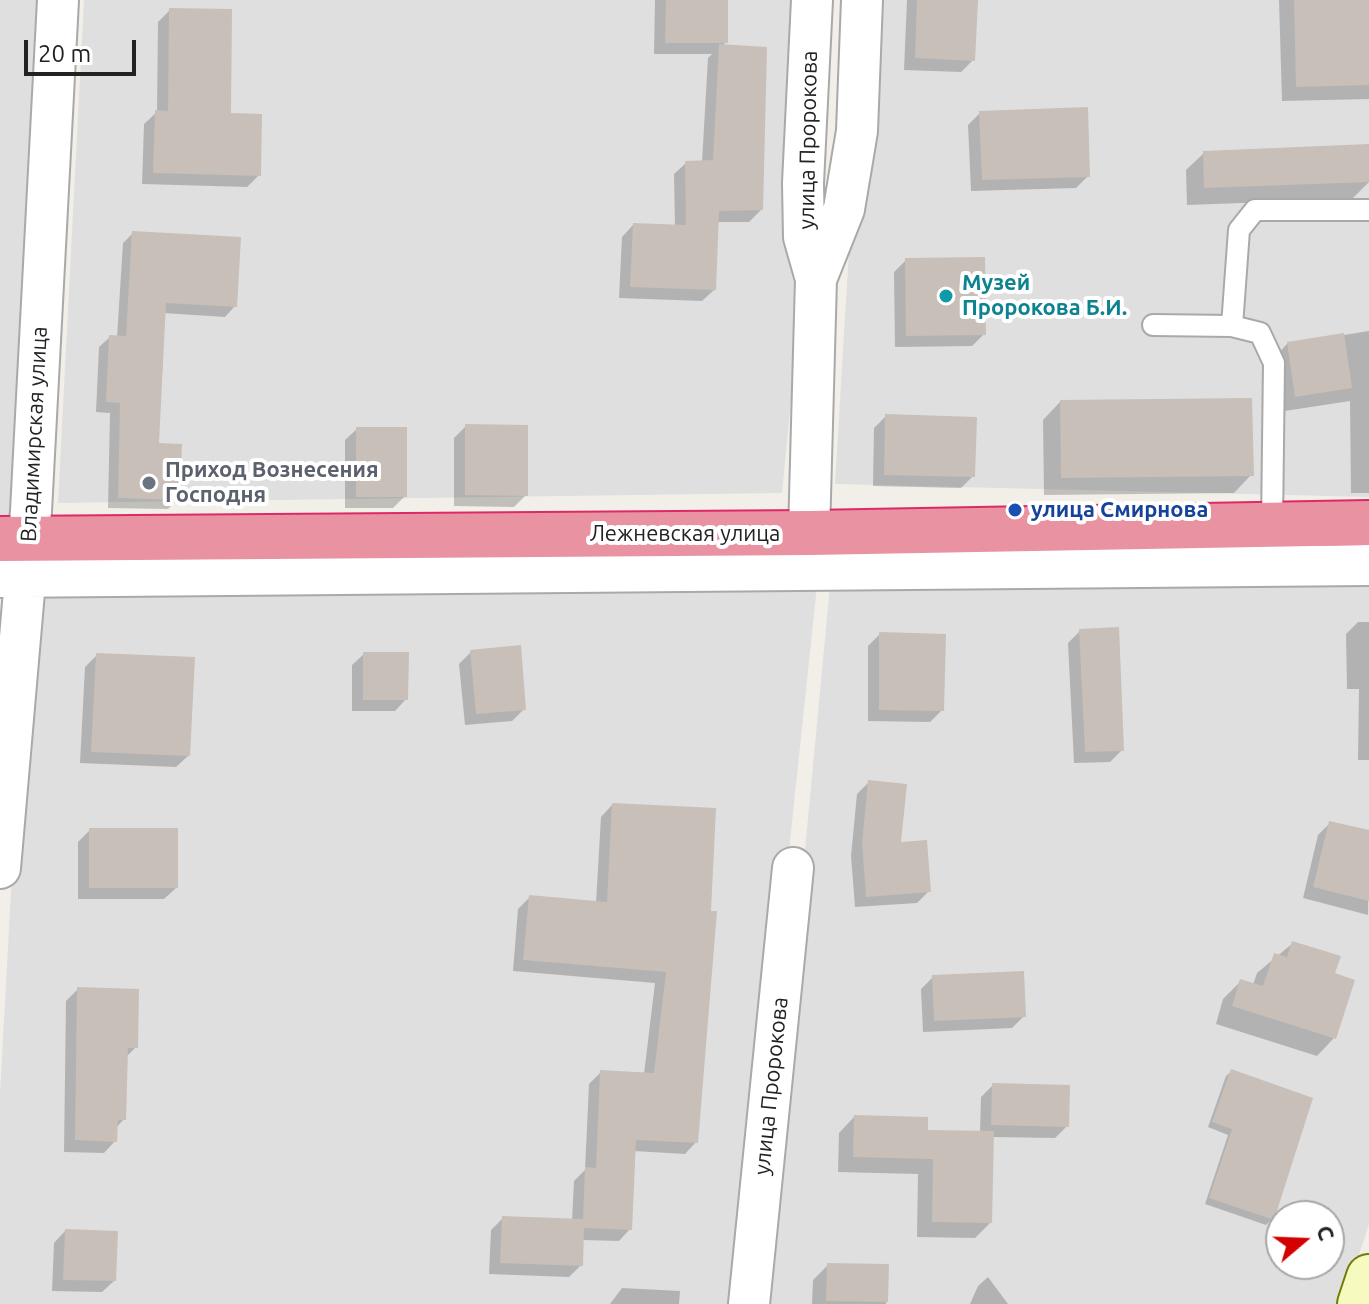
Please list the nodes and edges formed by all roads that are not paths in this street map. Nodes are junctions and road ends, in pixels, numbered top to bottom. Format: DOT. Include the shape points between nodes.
graph roads {
  1 [pos="58,0"];
  2 [pos="812,0"];
  3 [pos="862,0"];
  4 [pos="1369,210"];
  5 [pos="816,279"];
  6 [pos="1153,325"];
  7 [pos="1232,326"];
  8 [pos="1369,523"];
  9 [pos="1272,525"];
  10 [pos="809,533"];
  11 [pos="14,558"];
  12 [pos="1369,565"];
  13 [pos="0,868"];
  14 [pos="793,868"];
  15 [pos="1369,1277"];
  16 [pos="749,1304"];
  17 [pos="1360,1304"];
  1 -- 11 [label="street, Владимирская улица"];
  2 -- 5 [label="street, улица Пророкова" via="803,183 804,237"];
  3 -- 5 [label="street, улица Пророкова" via="857,131 844,209"];
  4 -- 7 [label="lane" via="1255,210 1239,230"];
  5 -- 10 [label="street, улица Пророкова"];
  6 -- 7 [label="lane"];
  7 -- 9 [label="lane" via="1260,333 1274,363"];
  8 -- 9 [label="highway, Лежневская улица"];
  9 -- 10 [label="highway, Лежневская улица"];
  10 -- 11 [label="highway, Лежневская улица"];
  11 -- 12 [label="street, Лежневская улица"];
  11 -- 13 [label="street, Владимирская улица"];
  14 -- 16 [label="street, улица Пророкова"];
  15 -- 17 [label="main road"];
}
